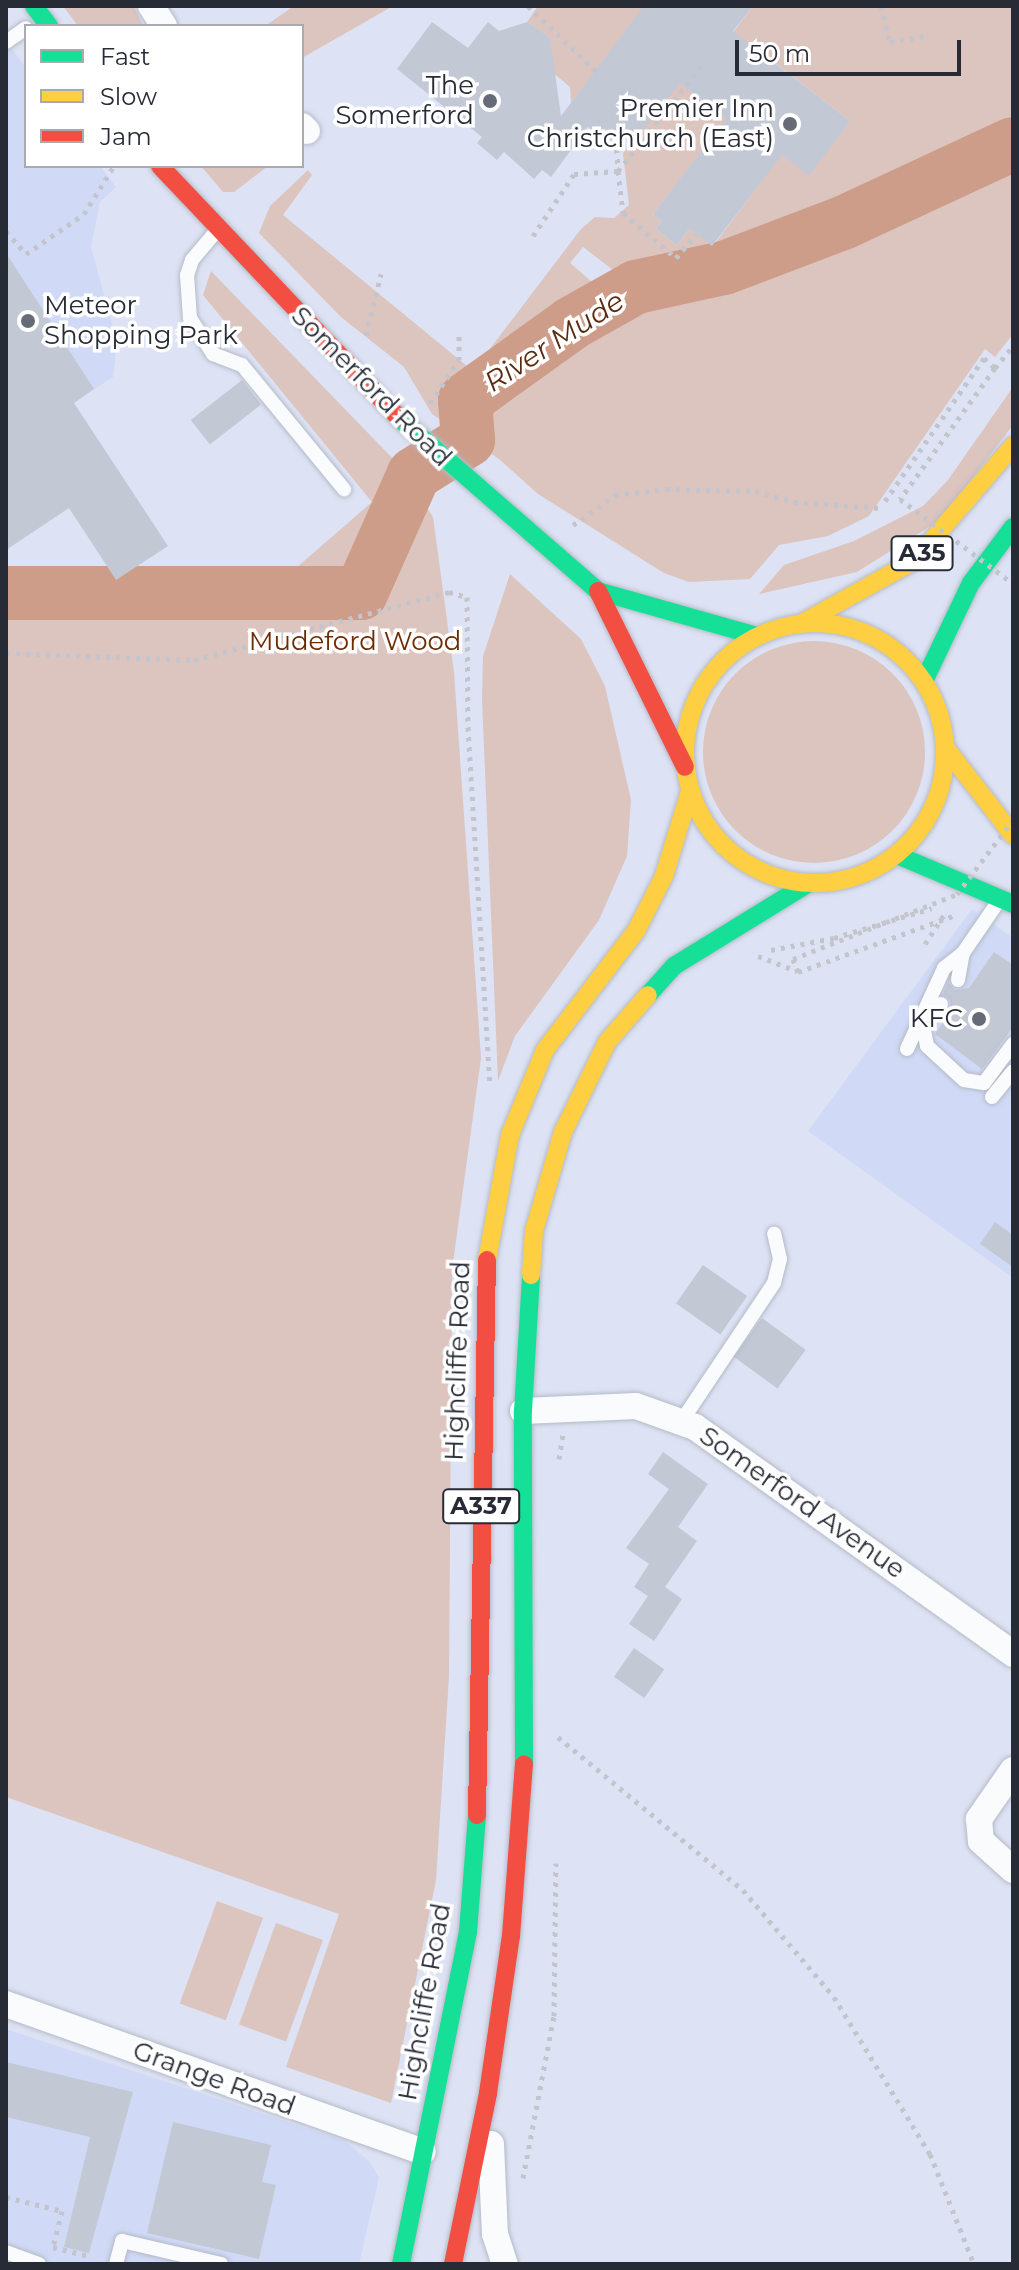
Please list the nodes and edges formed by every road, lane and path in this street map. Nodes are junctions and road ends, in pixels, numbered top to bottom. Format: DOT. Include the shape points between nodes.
graph roads {
  1 [pos="151,6"];
  2 [pos="528,6"];
  3 [pos="881,6"];
  4 [pos="163,24"];
  5 [pos="24,29"];
  6 [pos="925,36"];
  7 [pos="6,42"];
  8 [pos="703,64"];
  9 [pos="596,71"];
  10 [pos="616,139"];
  11 [pos="113,168"];
  12 [pos="162,168"];
  13 [pos="618,171"];
  14 [pos="219,228"];
  15 [pos="6,231"];
  16 [pos="696,234"];
  17 [pos="533,236"];
  18 [pos="381,274"];
  19 [pos="459,333"];
  20 [pos="1013,346"];
  21 [pos="342,360"];
  22 [pos="995,368"];
  23 [pos="419,439"];
  24 [pos="1013,446"];
  25 [pos="344,489"];
  26 [pos="885,501"];
  27 [pos="880,508"];
  28 [pos="573,525"];
  29 [pos="1013,527"];
  30 [pos="1011,582"];
  31 [pos="598,591"];
  32 [pos="802,623"];
  33 [pos="757,636"];
  34 [pos="6,653"];
  35 [pos="924,681"];
  36 [pos="945,747"];
  37 [pos="685,767"];
  38 [pos="690,791"];
  39 [pos="1013,820"];
  40 [pos="1013,835"];
  41 [pos="897,855"];
  42 [pos="809,883"];
  43 [pos="957,894"];
  44 [pos="966,898"];
  45 [pos="1002,904"];
  46 [pos="925,944"];
  47 [pos="963,953"];
  48 [pos="747,954"];
  49 [pos="774,958"];
  50 [pos="798,972"];
  51 [pos="958,980"];
  52 [pos="941,1004"];
  53 [pos="1013,1044"];
  54 [pos="907,1049"];
  55 [pos="1013,1071"];
  56 [pos="490,1089"];
  57 [pos="992,1097"];
  58 [pos="774,1234"];
  59 [pos="523,1411"];
  60 [pos="681,1422"];
  61 [pos="1013,1654"];
  62 [pos="551,1732"];
  63 [pos="1013,1770"];
  64 [pos="1013,1870"];
  65 [pos="6,2004"];
  66 [pos="488,2093"];
  67 [pos="423,2152"];
  68 [pos="6,2197"];
  69 [pos="6,2252"];
  70 [pos="86,2255"];
  71 [pos="216,2263"];
  72 [pos="39,2264"];
  73 [pos="116,2264"];
  74 [pos="401,2264"];
  75 [pos="453,2264"];
  76 [pos="505,2264"];
  77 [pos="974,2264"];
  1 -- 4 [label="street"];
  2 -- 9 [label="path"];
  3 -- 6 [label="path" via="890,42"];
  5 -- 7 [label="lane"];
  8 -- 13 [label="path"];
  10 -- 13 [label="path"];
  11 -- 15 [label="path" via="84,214 26,254"];
  12 -- 14 [label="main road, Somerford Road"];
  13 -- 16 [label="path" via="623,213 676,258"];
  13 -- 17 [label="path" via="574,174"];
  14 -- 21 [label="main road, Somerford Road"];
  14 -- 25 [label="lane" via="192,260 187,275 190,318 213,354 242,365"];
  18 -- 21 [label="path" via="366,337"];
  19 -- 23 [label="path" via="459,360"];
  20 -- 22 [label="path"];
  21 -- 23 [label="main road, Somerford Road"];
  22 -- 26 [label="path" via="984,358"];
  22 -- 30 [label="path, bridge" via="900,499"];
  23 -- 31 [label="main road, Somerford Road"];
  24 -- 32 [label="main road, A35" via="914,561"];
  27 -- 28 [label="path" via="794,502 731,489 653,489 615,495"];
  29 -- 35 [label="main road, A35" via="971,583"];
  31 -- 33 [label="main road, Somerford Road"];
  31 -- 37 [label="main road, Somerford Road"];
  32 -- 33 [label="main road"];
  32 -- 35 [label="main road" via="838,624 871,635 901,655"];
  33 -- 37 [label="main road" via="724,658 700,690 687,727"];
  34 -- 56 [label="path" via="194,660 449,592 467,597 468,727"];
  35 -- 36 [label="main road" via="939,712"];
  36 -- 40 [label="main road"];
  36 -- 41 [label="main road" via="940,787 924,825"];
  37 -- 38 [label="main road"];
  38 -- 42 [label="main road" via="707,827 734,856 769,875"];
  38 -- 67 [label="main road, Highcliffe Road / A337" via="664,876 636,931 545,1050 510,1135 488,1234 481,1410 479,1783 468,1932"];
  39 -- 43 [label="path, bridge"];
  41 -- 42 [label="main road" via="870,871"];
  41 -- 45 [label="main road"];
  42 -- 59 [label="main road, A337" via="674,966 607,1042 563,1132 534,1231"];
  43 -- 46 [label="path"];
  43 -- 50 [label="path, bridge" via="793,959"];
  44 -- 45 [label="path"];
  44 -- 48 [label="path" via="834,938"];
  44 -- 50 [label="path" via="950,919"];
  45 -- 47 [label="lane"];
  47 -- 51 [label="lane"];
  47 -- 54 [label="lane" via="944,968"];
  49 -- 50 [label="path"];
  52 -- 53 [label="lane" via="923,1025 927,1046 964,1080 984,1083"];
  55 -- 57 [label="lane"];
  58 -- 60 [label="lane" via="780,1259 774,1283"];
  59 -- 60 [label="street, Somerford Avenue" via="636,1406"];
  59 -- 66 [label="main road, A337" via="524,1783 511,1936"];
  60 -- 61 [label="street, Somerford Avenue"];
  62 -- 77 [label="path" via="743,1890 815,1973 864,2041 930,2154"];
  63 -- 64 [label="street" via="979,1819 981,1841"];
  65 -- 67 [label="street, Grange Road"];
  66 -- 75 [label="main road, A337"];
  66 -- 76 [label="street" via="495,2234"];
  67 -- 74 [label="main road, Highcliffe Road / A337"];
  68 -- 70 [label="path" via="62,2211 53,2247"];
  69 -- 72 [label="lane"];
  71 -- 73 [label="lane" via="122,2241"];
}
